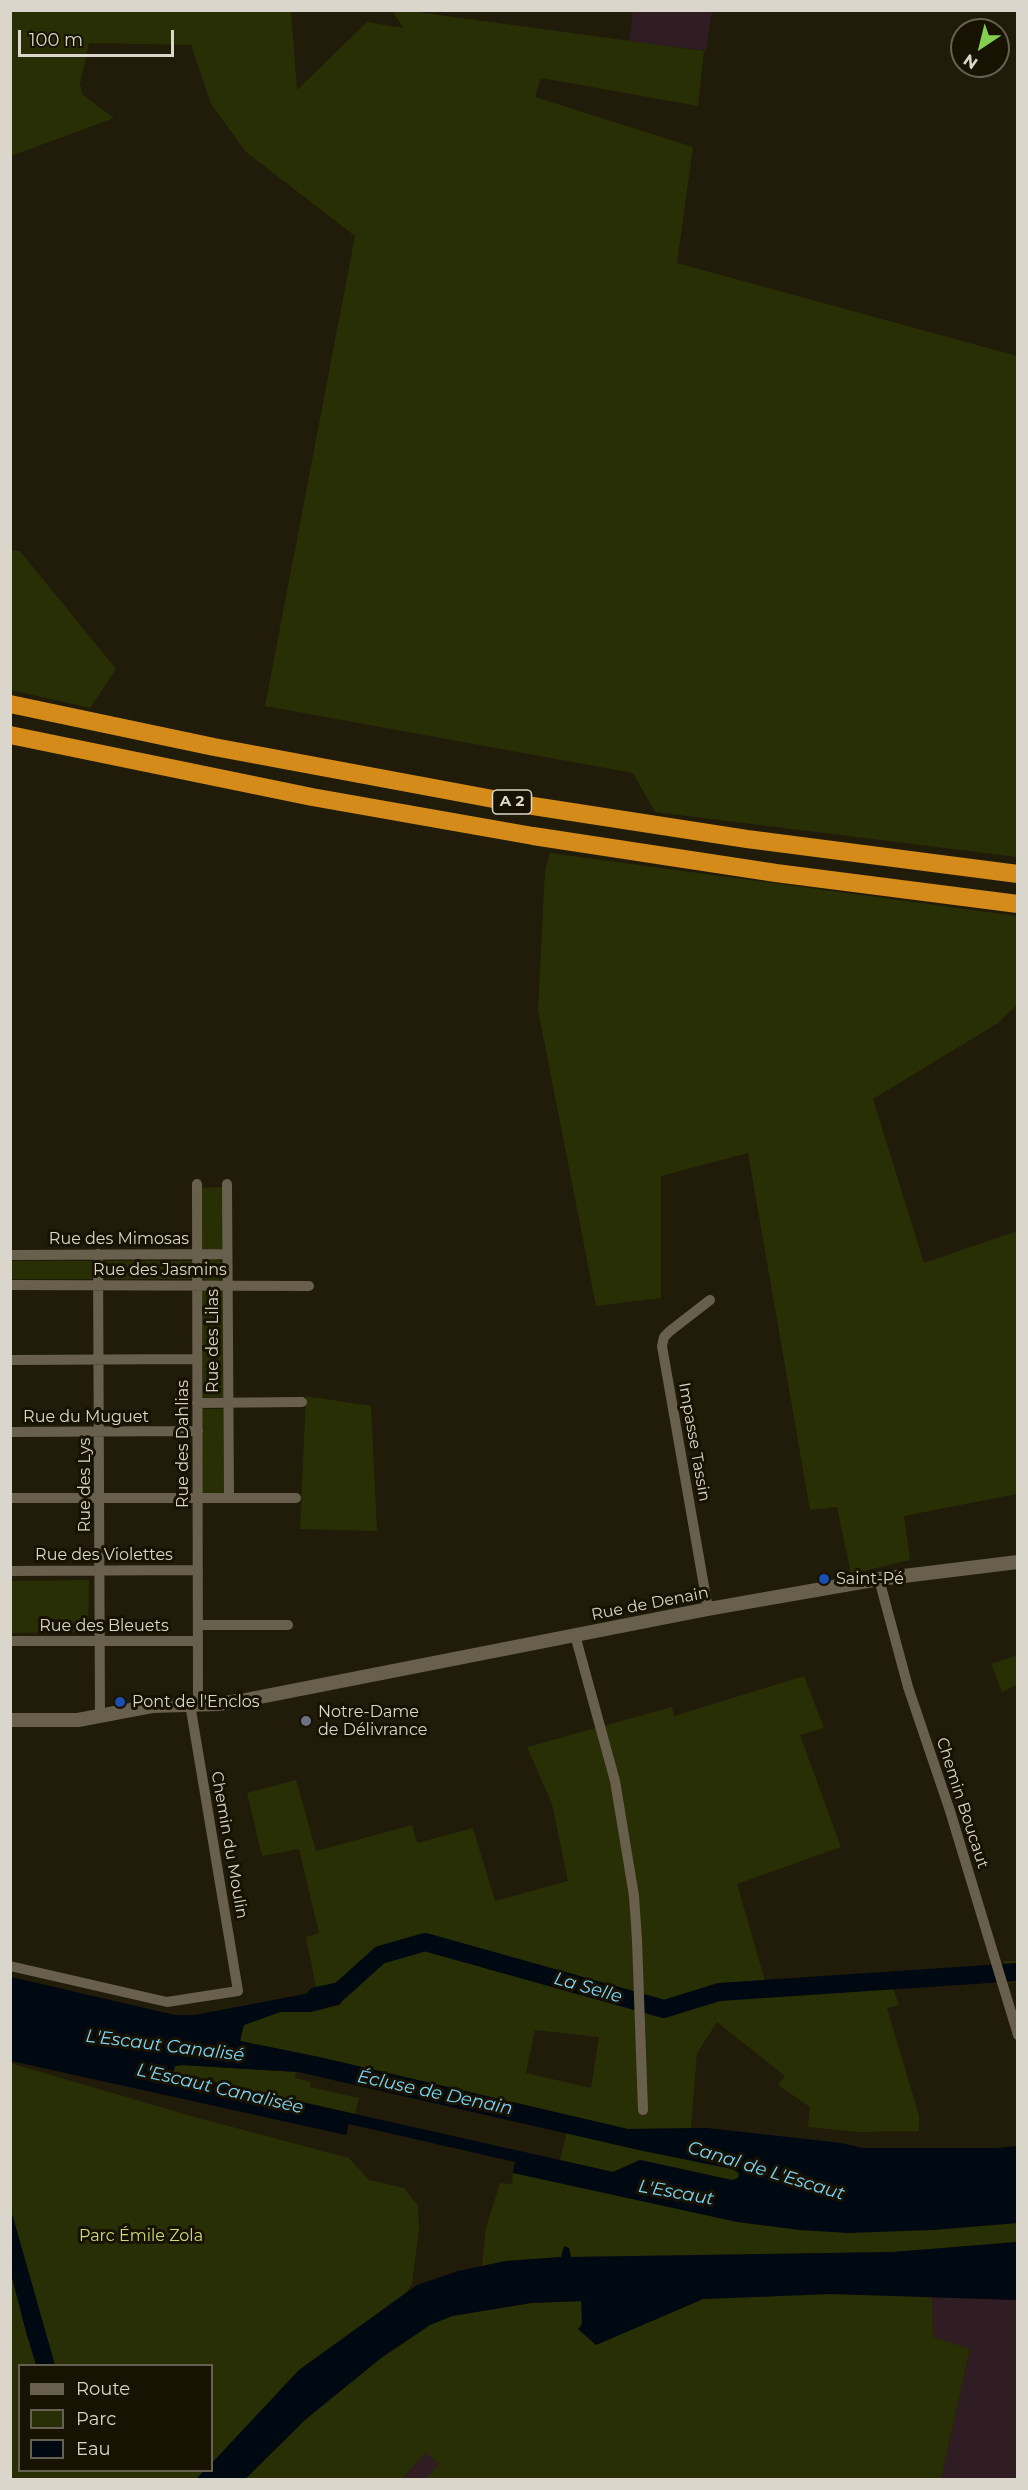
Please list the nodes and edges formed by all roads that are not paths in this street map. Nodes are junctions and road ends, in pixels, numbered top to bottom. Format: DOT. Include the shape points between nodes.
graph roads {
  1 [pos="10,704"];
  2 [pos="10,735"];
  3 [pos="1017,874"];
  4 [pos="1017,904"];
  5 [pos="197,1184"];
  6 [pos="227,1184"];
  7 [pos="98,1254"];
  8 [pos="197,1254"];
  9 [pos="227,1254"];
  10 [pos="10,1255"];
  11 [pos="10,1285"];
  12 [pos="99,1285"];
  13 [pos="197,1286"];
  14 [pos="228,1286"];
  15 [pos="309,1286"];
  16 [pos="710,1300"];
  17 [pos="197,1359"];
  18 [pos="10,1360"];
  19 [pos="99,1360"];
  20 [pos="302,1402"];
  21 [pos="197,1403"];
  22 [pos="228,1403"];
  23 [pos="99,1431"];
  24 [pos="198,1431"];
  25 [pos="10,1432"];
  26 [pos="10,1498"];
  27 [pos="100,1498"];
  28 [pos="198,1498"];
  29 [pos="229,1498"];
  30 [pos="296,1498"];
  31 [pos="1017,1563"];
  32 [pos="100,1570"];
  33 [pos="198,1570"];
  34 [pos="10,1571"];
  35 [pos="879,1579"];
  36 [pos="708,1609"];
  37 [pos="198,1624"];
  38 [pos="288,1625"];
  39 [pos="575,1635"];
  40 [pos="10,1641"];
  41 [pos="100,1641"];
  42 [pos="198,1641"];
  43 [pos="194,1704"];
  44 [pos="100,1716"];
  45 [pos="10,1720"];
  46 [pos="10,1966"];
  47 [pos="1017,2035"];
  48 [pos="643,2110"];
  1 -- 3 [label="highway, A 2" via="520,804"];
  2 -- 4 [label="highway, A 2" via="293,793 543,838"];
  5 -- 8 [label="street, Rue des Dahlias"];
  6 -- 9 [label="street, Rue des Lilas"];
  7 -- 8 [label="street, Rue des Mimosas"];
  7 -- 10 [label="street, Rue des Mimosas"];
  7 -- 12 [label="street, Rue des Lys"];
  8 -- 9 [label="street, Rue des Mimosas"];
  8 -- 13 [label="street, Rue des Dahlias"];
  9 -- 14 [label="street, Rue des Lilas"];
  11 -- 12 [label="street, Rue des Jasmins"];
  12 -- 13 [label="street, Rue des Jasmins"];
  12 -- 19 [label="street, Rue des Lys"];
  13 -- 14 [label="street, Rue des Jasmins"];
  13 -- 17 [label="street, Rue des Dahlias"];
  14 -- 15 [label="street, Rue des Jasmins"];
  14 -- 22 [label="street, Rue des Lilas"];
  16 -- 36 [label="street, Impasse Tassin" via="670,1331 662,1346"];
  17 -- 19 [label="street"];
  17 -- 21 [label="street, Rue des Dahlias"];
  18 -- 19 [label="street"];
  19 -- 23 [label="street, Rue des Lys"];
  20 -- 22 [label="street"];
  21 -- 22 [label="street"];
  21 -- 24 [label="street, Rue des Dahlias"];
  22 -- 29 [label="street, Rue des Lilas"];
  23 -- 24 [label="street, Rue du Muguet"];
  23 -- 25 [label="street, Rue du Muguet"];
  23 -- 27 [label="street, Rue des Lys"];
  24 -- 28 [label="street, Rue des Dahlias"];
  26 -- 27 [label="street"];
  27 -- 28 [label="street"];
  27 -- 32 [label="street, Rue des Lys"];
  28 -- 29 [label="street"];
  28 -- 33 [label="street, Rue des Dahlias"];
  29 -- 30 [label="street"];
  31 -- 35 [label="street, Rue de Denain"];
  32 -- 33 [label="street, Rue des Violettes"];
  32 -- 34 [label="street, Rue des Violettes"];
  32 -- 41 [label="street, Rue des Lys"];
  33 -- 37 [label="street, Rue des Dahlias"];
  35 -- 36 [label="street, Rue de Denain"];
  35 -- 47 [label="street, Chemin Boucaut" via="905,1677 951,1811"];
  36 -- 39 [label="street, Rue de Denain"];
  37 -- 38 [label="street"];
  37 -- 42 [label="street, Rue des Dahlias"];
  39 -- 43 [label="street, Rue de Denain" via="234,1702"];
  39 -- 48 [label="street" via="618,1793 635,1908"];
  40 -- 41 [label="street, Rue des Bleuets"];
  41 -- 42 [label="street, Rue des Bleuets"];
  41 -- 44 [label="street, Rue des Lys"];
  42 -- 43 [label="street, Rue des Dahlias"];
  43 -- 44 [label="street, Rue de Denain" via="144,1707"];
  43 -- 46 [label="street, Chemin du Moulin" via="238,1990 167,2002"];
  44 -- 45 [label="street, Rue de Denain" via="60,1721"];
}
